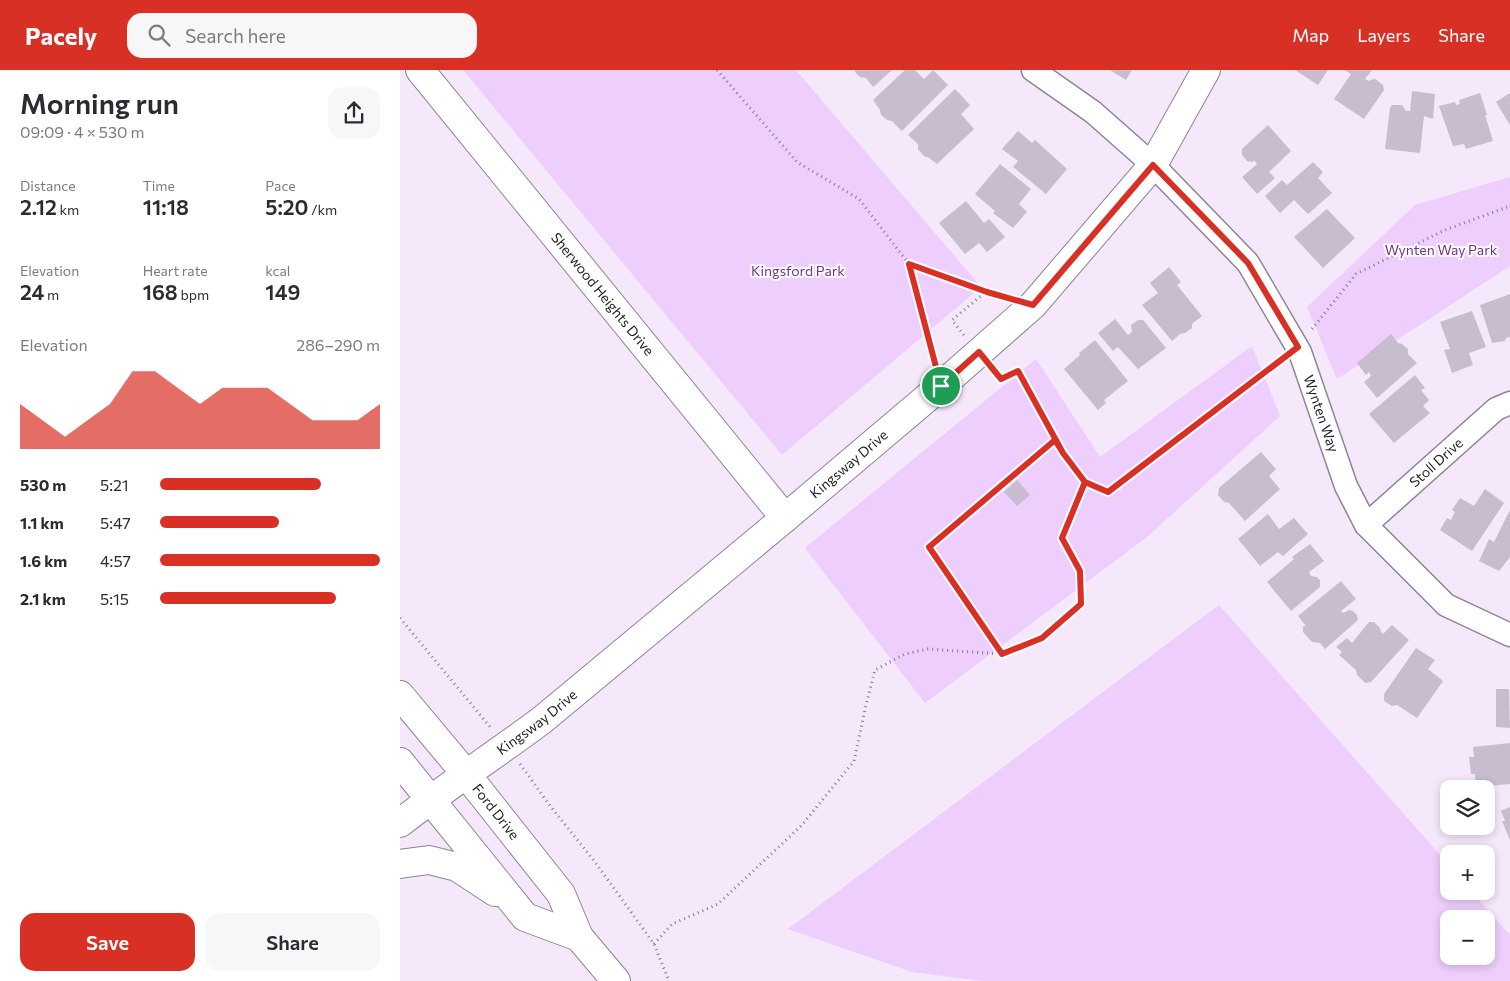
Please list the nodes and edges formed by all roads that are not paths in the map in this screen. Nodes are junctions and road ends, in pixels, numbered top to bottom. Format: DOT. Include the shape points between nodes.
graph roads {
  1 [pos="420,70"];
  2 [pos="1033,70"];
  3 [pos="1206,70"];
  4 [pos="1153,165"];
  5 [pos="1510,403"];
  6 [pos="786,518"];
  7 [pos="1366,526"];
  8 [pos="1510,635"];
  9 [pos="400,695"];
  10 [pos="400,762"];
  11 [pos="466,774"];
  12 [pos="431,799"];
  13 [pos="400,823"];
  14 [pos="400,864"];
  15 [pos="515,905"];
  16 [pos="579,937"];
  17 [pos="616,981"];
  1 -- 6 [label="street, Sherwood Heights Drive"];
  2 -- 4 [label="street, Wynten Way" via="1093,112"];
  3 -- 4 [label="street, Kingsway Drive"];
  4 -- 6 [label="street, Kingsway Drive" via="1033,305"];
  4 -- 7 [label="street, Wynten Way" via="1248,263 1298,347 1346,486"];
  5 -- 7 [label="street, Stoll Drive" via="1496,409"];
  6 -- 11 [label="street, Kingsway Drive" via="542,720"];
  7 -- 8 [label="street, Wynten Way" via="1446,605"];
  9 -- 11 [label="street, Ford Drive"];
  10 -- 12 [label="street, Ford Drive"];
  11 -- 12 [label="street, Kingsway Drive"];
  11 -- 16 [label="street, Ford Drive" via="561,894"];
  12 -- 13 [label="street, Kingsway Drive"];
  12 -- 15 [label="street, Ford Drive"];
  14 -- 15 [label="street" via="429,860 457,867"];
  15 -- 16 [label="street, Ford Drive" via="525,917"];
  16 -- 17 [label="street, Ford Drive"];
}
